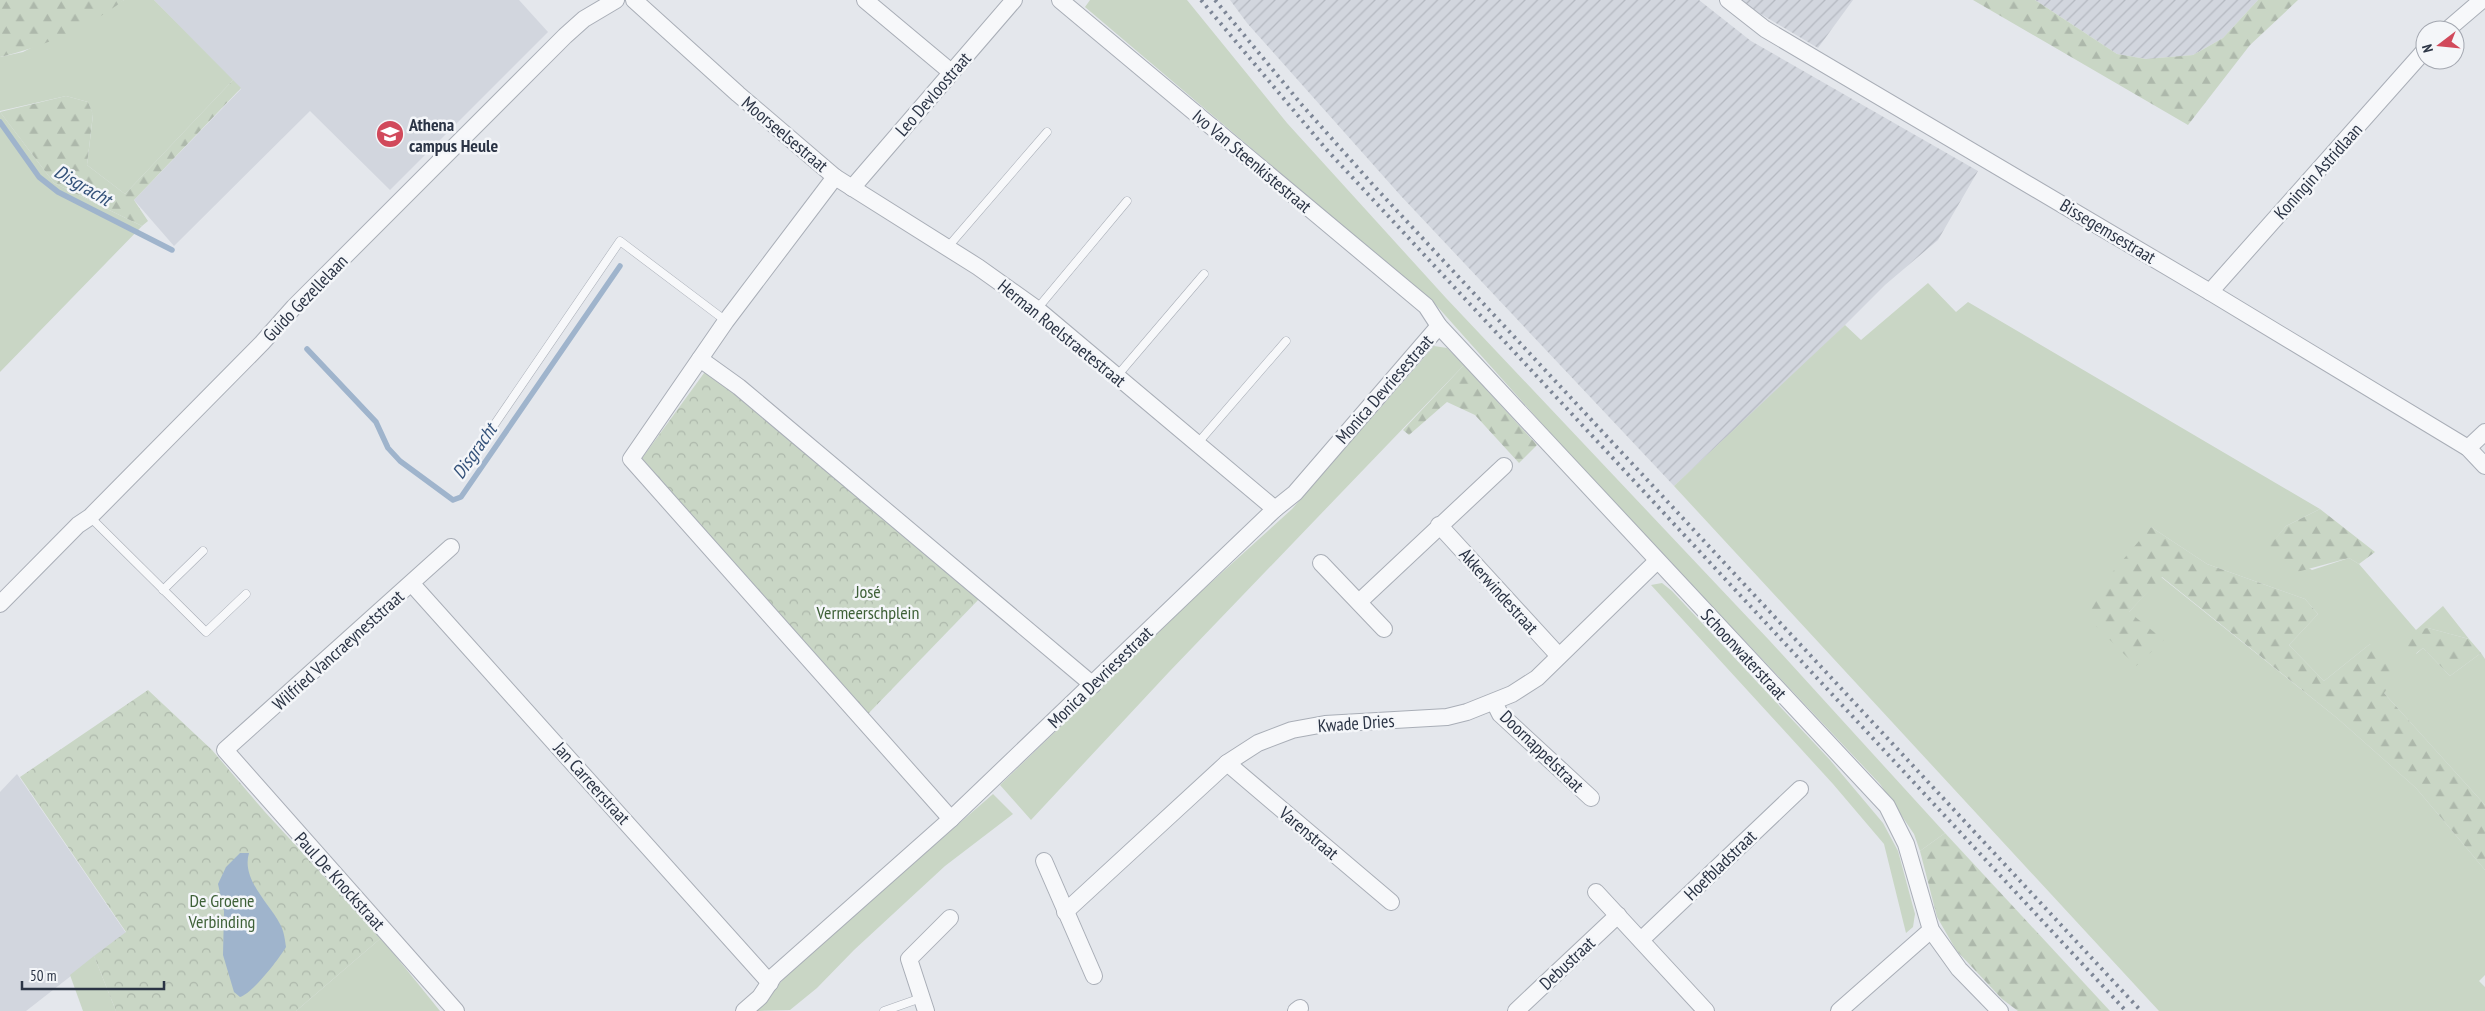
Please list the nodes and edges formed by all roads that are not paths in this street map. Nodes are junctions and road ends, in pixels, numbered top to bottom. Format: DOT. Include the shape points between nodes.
graph roads {
  1 [pos="616,0"];
  2 [pos="634,0"];
  3 [pos="865,0"];
  4 [pos="1014,0"];
  5 [pos="1060,0"];
  6 [pos="1728,0"];
  7 [pos="2482,0"];
  8 [pos="2459,20"];
  9 [pos="2415,61"];
  10 [pos="951,72"];
  11 [pos="1047,132"];
  12 [pos="834,177"];
  13 [pos="852,188"];
  14 [pos="1127,201"];
  15 [pos="947,248"];
  16 [pos="1204,274"];
  17 [pos="2210,292"];
  18 [pos="1037,309"];
  19 [pos="726,321"];
  20 [pos="1439,326"];
  21 [pos="1286,342"];
  22 [pos="700,359"];
  23 [pos="1117,376"];
  24 [pos="2485,432"];
  25 [pos="1197,444"];
  26 [pos="2468,448"];
  27 [pos="1504,466"];
  28 [pos="2485,466"];
  29 [pos="464,469"];
  30 [pos="1274,510"];
  31 [pos="90,517"];
  32 [pos="1440,526"];
  33 [pos="451,547"];
  34 [pos="203,551"];
  35 [pos="1657,561"];
  36 [pos="1321,563"];
  37 [pos="412,584"];
  38 [pos="163,590"];
  39 [pos="246,594"];
  40 [pos="1359,602"];
  41 [pos="0,604"];
  42 [pos="1384,630"];
  43 [pos="1559,656"];
  44 [pos="1093,685"];
  45 [pos="1494,702"];
  46 [pos="225,750"];
  47 [pos="1226,763"];
  48 [pos="1800,789"];
  49 [pos="1591,798"];
  50 [pos="950,819"];
  51 [pos="1044,862"];
  52 [pos="1596,892"];
  53 [pos="1391,902"];
  54 [pos="1065,912"];
  55 [pos="1618,915"];
  56 [pos="950,918"];
  57 [pos="1931,930"];
  58 [pos="1641,940"];
  59 [pos="1094,976"];
  60 [pos="770,984"];
  61 [pos="924,1005"];
  62 [pos="456,1011"];
  63 [pos="744,1011"];
  64 [pos="884,1011"];
  65 [pos="1516,1011"];
  66 [pos="1706,1011"];
  67 [pos="1840,1011"];
  68 [pos="2000,1011"];
  1 -- 31 [label="street, Guido Gezellelaan" via="584,18 564,36"];
  2 -- 12 [label="street, Moorseelsestraat"];
  3 -- 10 [label="street"];
  4 -- 10 [label="street, Leo Devloostraat"];
  5 -- 20 [label="street, Ivo Van Steenkistestraat" via="1426,306"];
  6 -- 17 [label="street, Bissegemsestraat" via="1765,29"];
  7 -- 8 [label="street"];
  9 -- 17 [label="street, Koningin Astridlaan"];
  10 -- 13 [label="street, Leo Devloostraat"];
  11 -- 15 [label="lane"];
  12 -- 13 [label="street, Herman Roelstraetestraat"];
  12 -- 19 [label="street, Moorseelsestraat"];
  13 -- 15 [label="street, Herman Roelstraetestraat"];
  14 -- 18 [label="lane"];
  15 -- 18 [label="street, Herman Roelstraetestraat"];
  16 -- 23 [label="lane"];
  17 -- 26 [label="street, Bissegemsestraat"];
  18 -- 23 [label="street, Herman Roelstraetestraat"];
  19 -- 22 [label="street, Moorseelsestraat"];
  19 -- 29 [label="lane" via="620,241"];
  20 -- 30 [label="street, Monica Devriesestraat" via="1295,494"];
  20 -- 35 [label="street, Schoonwaterstraat"];
  21 -- 25 [label="lane"];
  22 -- 44 [label="street" via="739,387"];
  22 -- 50 [label="street" via="631,459"];
  23 -- 25 [label="street, Herman Roelstraetestraat"];
  24 -- 26 [label="street"];
  25 -- 30 [label="street, Herman Roelstraetestraat"];
  26 -- 28 [label="street, Bissegemsestraat"];
  27 -- 32 [label="street"];
  30 -- 44 [label="street, Monica Devriesestraat"];
  31 -- 38 [label="lane"];
  31 -- 41 [label="street, Guido Gezellelaan" via="78,525"];
  32 -- 40 [label="street"];
  32 -- 43 [label="street, Akkerwindestraat"];
  33 -- 37 [label="street, Wilfried Vancraeyneststraat"];
  34 -- 38 [label="lane"];
  35 -- 43 [label="street, Kwade Dries"];
  35 -- 57 [label="street, Schoonwaterstraat" via="1887,806 1906,844"];
  36 -- 40 [label="street"];
  37 -- 46 [label="street, Wilfried Vancraeyneststraat"];
  37 -- 60 [label="street, Jan Carreerstraat"];
  38 -- 39 [label="lane" via="206,632"];
  40 -- 42 [label="street"];
  43 -- 45 [label="street, Kwade Dries" via="1537,678"];
  44 -- 50 [label="street, Monica Devriesestraat"];
  45 -- 47 [label="street, Kwade Dries" via="1447,717 1346,722 1292,730 1258,744"];
  45 -- 49 [label="street, Doornappelstraat" via="1500,714"];
  46 -- 62 [label="street, Paul De Knockstraat"];
  47 -- 53 [label="street, Varenstraat"];
  47 -- 54 [label="street, Kwade Dries"];
  48 -- 58 [label="street, Hoefbladstraat"];
  50 -- 60 [label="street, Monica Devriesestraat" via="774,976"];
  51 -- 54 [label="street"];
  52 -- 55 [label="street"];
  54 -- 59 [label="street"];
  55 -- 58 [label="street"];
  55 -- 65 [label="street, Debustraat"];
  56 -- 61 [label="street" via="909,959"];
  57 -- 67 [label="street"];
  57 -- 68 [label="street, Schoonwaterstraat" via="1959,969"];
  58 -- 66 [label="street"];
  60 -- 63 [label="street, Monica Devriesestraat"];
  61 -- 64 [label="lane"];
}
